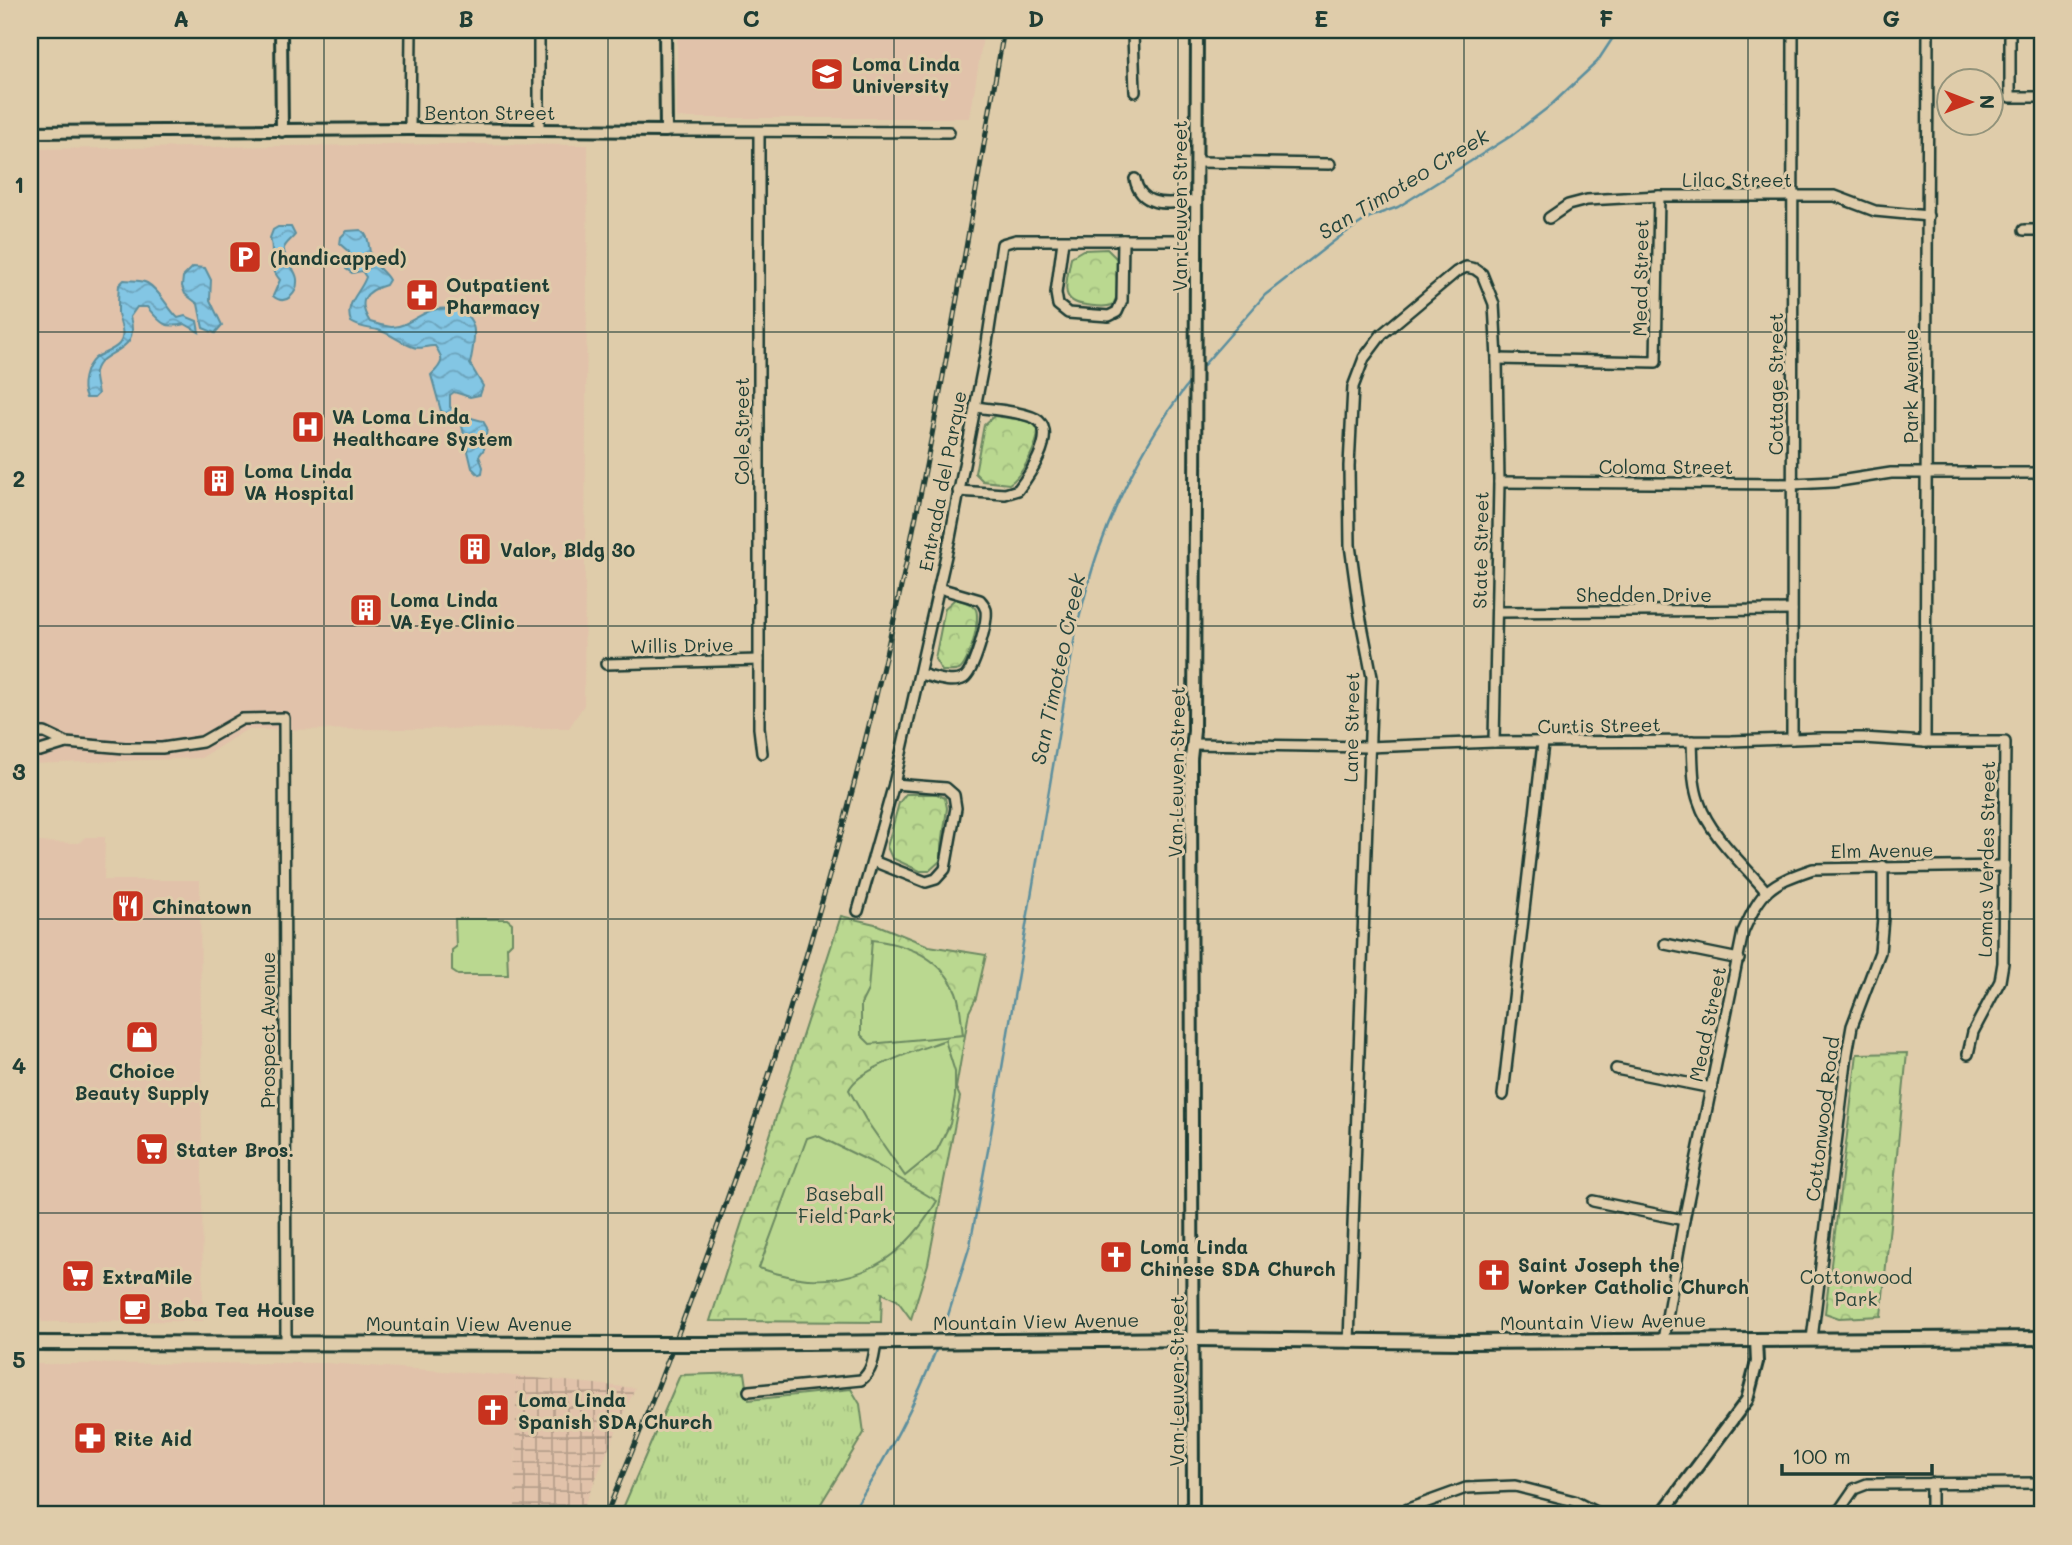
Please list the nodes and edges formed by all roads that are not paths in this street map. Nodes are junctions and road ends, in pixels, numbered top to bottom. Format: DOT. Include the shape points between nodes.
graph roads {
  1 [pos="281,30"];
  2 [pos="411,30"];
  3 [pos="538,30"];
  4 [pos="665,30"];
  5 [pos="1197,30"];
  6 [pos="1793,30"];
  7 [pos="1928,30"];
  8 [pos="2010,30"];
  9 [pos="1133,33"];
  10 [pos="1135,92"];
  11 [pos="2042,97"];
  12 [pos="411,129"];
  13 [pos="539,130"];
  14 [pos="282,131"];
  15 [pos="666,131"];
  16 [pos="30,132"];
  17 [pos="949,132"];
  18 [pos="759,133"];
  19 [pos="1197,162"];
  20 [pos="1330,164"];
  21 [pos="1135,179"];
  22 [pos="1659,196"];
  23 [pos="1793,197"];
  24 [pos="1196,201"];
  25 [pos="1928,216"];
  26 [pos="1549,218"];
  27 [pos="2024,230"];
  28 [pos="2042,230"];
  29 [pos="1123,240"];
  30 [pos="1196,240"];
  31 [pos="1063,241"];
  32 [pos="1497,359"];
  33 [pos="975,407"];
  34 [pos="1927,472"];
  35 [pos="2042,473"];
  36 [pos="1499,482"];
  37 [pos="1793,484"];
  38 [pos="958,491"];
  39 [pos="939,588"];
  40 [pos="1792,610"];
  41 [pos="1497,612"];
  42 [pos="759,660"];
  43 [pos="607,664"];
  44 [pos="920,674"];
  45 [pos="30,733"];
  46 [pos="1792,739"];
  47 [pos="1692,741"];
  48 [pos="1494,742"];
  49 [pos="1925,742"];
  50 [pos="2005,742"];
  51 [pos="66,743"];
  52 [pos="1544,743"];
  53 [pos="1193,744"];
  54 [pos="1368,747"];
  55 [pos="30,751"];
  56 [pos="762,753"];
  57 [pos="894,784"];
  58 [pos="873,862"];
  59 [pos="1883,866"];
  60 [pos="2004,866"];
  61 [pos="1766,890"];
  62 [pos="858,911"];
  63 [pos="1665,944"];
  64 [pos="1739,959"];
  65 [pos="1968,1054"];
  66 [pos="1616,1069"];
  67 [pos="1712,1088"];
  68 [pos="1503,1095"];
  69 [pos="1593,1201"];
  70 [pos="1684,1220"];
  71 [pos="2042,1338"];
  72 [pos="1194,1339"];
  73 [pos="1756,1339"];
  74 [pos="1812,1339"];
  75 [pos="1663,1340"];
  76 [pos="286,1341"];
  77 [pos="876,1342"];
  78 [pos="1349,1342"];
  79 [pos="30,1343"];
  80 [pos="749,1391"];
  81 [pos="1931,1483"];
  82 [pos="2042,1483"];
  83 [pos="1193,1515"];
  84 [pos="1398,1515"];
  85 [pos="1601,1515"];
  86 [pos="1661,1515"];
  87 [pos="1836,1515"];
  88 [pos="1931,1515"];
  1 -- 14 [label="street"];
  2 -- 12 [label="street"];
  3 -- 13 [label="street"];
  4 -- 15 [label="street"];
  5 -- 19 [label="street, Van Leuven Street"];
  6 -- 23 [label="street, Cottage Street"];
  7 -- 25 [label="street, Park Avenue"];
  8 -- 11 [label="street" via="2010,97"];
  9 -- 10 [label="street"];
  12 -- 13 [label="street, Benton Street"];
  12 -- 14 [label="street, Benton Street"];
  13 -- 15 [label="street, Benton Street"];
  14 -- 16 [label="street, Benton Street"];
  15 -- 18 [label="street, Benton Street"];
  17 -- 18 [label="street, Benton Street"];
  18 -- 42 [label="street, Cole Street"];
  19 -- 20 [label="street"];
  19 -- 24 [label="street, Van Leuven Street"];
  21 -- 24 [label="street" via="1145,199"];
  22 -- 23 [label="street, Lilac Street"];
  22 -- 26 [label="street, Lilac Street" via="1587,200 1568,205"];
  22 -- 32 [label="street, Mead Street" via="1656,362"];
  23 -- 25 [label="street, Lilac Street" via="1835,195 1875,211"];
  23 -- 37 [label="street, Cottage Street"];
  24 -- 30 [label="street, Van Leuven Street"];
  25 -- 34 [label="street, Park Avenue"];
  27 -- 28 [label="street"];
  29 -- 30 [label="street, Entrada del Parque"];
  29 -- 31 [label="street, Entrada del Parque"];
  29 -- 31 [label="street" via="1122,301 1109,316 1068,313 1058,305"];
  30 -- 53 [label="street, Van Leuven Street"];
  31 -- 33 [label="street, Entrada del Parque" via="1002,244"];
  32 -- 36 [label="street, State Street"];
  32 -- 54 [label="street, Lane Street" via="1494,304 1482,274 1466,267 1382,334 1364,358 1353,387 1350,545 1372,677"];
  33 -- 38 [label="street, Entrada del Parque"];
  33 -- 38 [label="street" via="1039,420 1045,440 1018,490 1005,494"];
  34 -- 35 [label="street, Coloma Street"];
  34 -- 37 [label="street, Coloma Street"];
  34 -- 49 [label="street, Park Avenue"];
  36 -- 37 [label="street, Coloma Street"];
  36 -- 41 [label="street, State Street"];
  37 -- 40 [label="street, Cottage Street"];
  38 -- 39 [label="street, Entrada del Parque"];
  39 -- 44 [label="street, Entrada del Parque"];
  39 -- 44 [label="street" via="980,600 986,608 985,619 973,667 964,678 951,681"];
  40 -- 41 [label="street, Shedden Drive"];
  40 -- 46 [label="street, Cottage Street"];
  41 -- 48 [label="street, State Street"];
  42 -- 43 [label="street, Willis Drive"];
  42 -- 56 [label="street, Cole Street"];
  44 -- 57 [label="street, Entrada del Parque"];
  45 -- 51 [label="street" via="45,733"];
  46 -- 47 [label="street, Curtis Street"];
  46 -- 49 [label="street, Curtis Street"];
  47 -- 52 [label="street, Curtis Street"];
  47 -- 61 [label="street" via="1698,802 1709,824"];
  48 -- 52 [label="street, Curtis Street"];
  48 -- 54 [label="street, Curtis Street"];
  49 -- 50 [label="street, Curtis Street"];
  50 -- 60 [label="street, Lomas Verdes Street"];
  51 -- 55 [label="street"];
  51 -- 76 [label="street, Prospect Avenue" via="162,748 202,742 242,719 284,718"];
  52 -- 68 [label="street"];
  53 -- 54 [label="street, Curtis Street"];
  53 -- 72 [label="street, Van Leuven Street"];
  54 -- 78 [label="street, Lane Street"];
  57 -- 58 [label="street, Entrada del Parque"];
  57 -- 58 [label="street" via="946,788 954,795 956,808 945,869 926,882"];
  58 -- 62 [label="street, Entrada del Parque"];
  59 -- 60 [label="street, Elm Avenue"];
  59 -- 61 [label="street, Elm Avenue" via="1813,869"];
  59 -- 74 [label="street, Cottonwood Road" via="1880,952 1852,1026"];
  60 -- 65 [label="street, Lomas Verdes Street" via="2000,981 1973,1032"];
  61 -- 64 [label="street, Mead Street" via="1743,932"];
  63 -- 64 [label="street"];
  64 -- 67 [label="street, Mead Street"];
  66 -- 67 [label="street"];
  67 -- 70 [label="street, Mead Street"];
  69 -- 70 [label="street"];
  70 -- 75 [label="street, Mead Street"];
  71 -- 74 [label="main road, Mountain View Avenue"];
  72 -- 77 [label="main road, Mountain View Avenue"];
  72 -- 78 [label="main road, Mountain View Avenue"];
  72 -- 83 [label="street, Van Leuven Street"];
  73 -- 74 [label="main road, Mountain View Avenue"];
  73 -- 75 [label="main road, Mountain View Avenue"];
  73 -- 86 [label="street" via="1757,1362 1747,1400"];
  75 -- 78 [label="main road, Mountain View Avenue"];
  76 -- 77 [label="main road, Mountain View Avenue, bridge"];
  76 -- 79 [label="main road, Mountain View Avenue"];
  77 -- 80 [label="street" via="873,1363 861,1380"];
  81 -- 82 [label="street"];
  81 -- 87 [label="street" via="1860,1486"];
  81 -- 88 [label="street"];
  84 -- 85 [label="street" via="1466,1488 1515,1486 1574,1501"];
}
